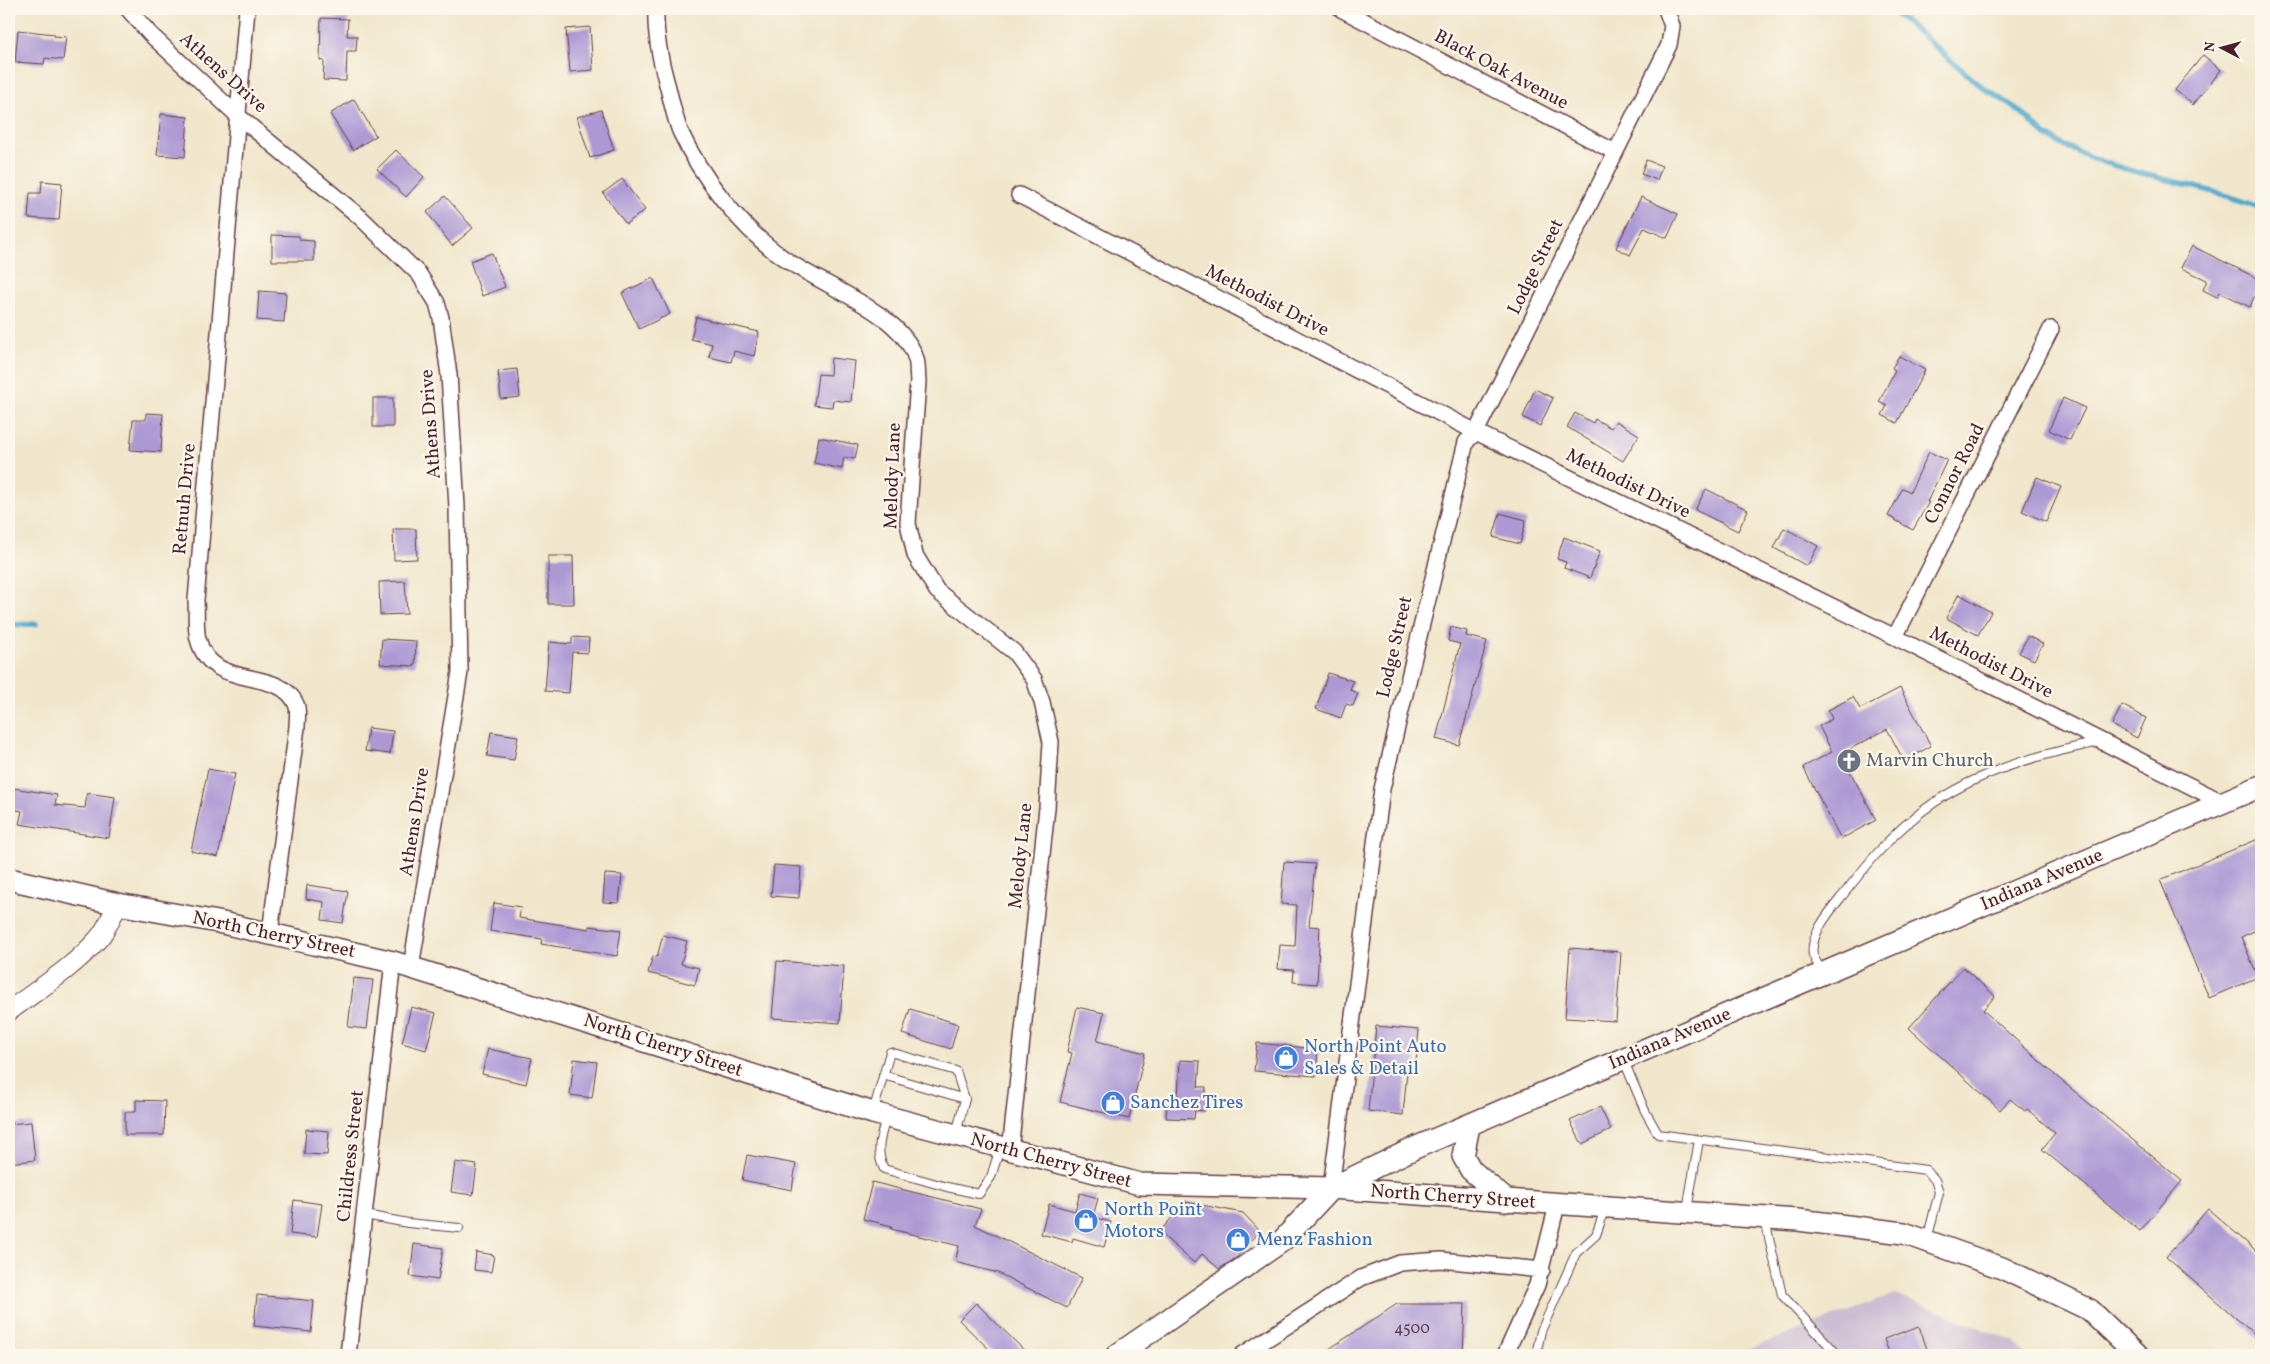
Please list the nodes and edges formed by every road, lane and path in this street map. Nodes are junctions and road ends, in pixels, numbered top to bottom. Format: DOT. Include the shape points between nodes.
graph roads {
  1 [pos="128,9"];
  2 [pos="247,9"];
  3 [pos="656,9"];
  4 [pos="1341,9"];
  5 [pos="1666,9"];
  6 [pos="237,115"];
  7 [pos="1615,152"];
  8 [pos="1019,195"];
  9 [pos="2051,329"];
  10 [pos="1476,432"];
  11 [pos="1895,636"];
  12 [pos="2102,742"];
  13 [pos="2261,786"];
  14 [pos="2222,802"];
  15 [pos="9,879"];
  16 [pos="118,904"];
  17 [pos="270,933"];
  18 [pos="402,964"];
  19 [pos="1824,973"];
  20 [pos="9,1011"];
  21 [pos="1623,1059"];
  22 [pos="883,1076"];
  23 [pos="966,1099"];
  24 [pos="880,1114"];
  25 [pos="1469,1126"];
  26 [pos="956,1136"];
  27 [pos="1699,1140"];
  28 [pos="1005,1150"];
  29 [pos="1332,1188"];
  30 [pos="1507,1201"];
  31 [pos="1557,1205"];
  32 [pos="1605,1207"];
  33 [pos="1686,1212"];
  34 [pos="365,1215"];
  35 [pos="1764,1218"];
  36 [pos="459,1228"];
  37 [pos="1927,1241"];
  38 [pos="1542,1270"];
  39 [pos="348,1355"];
  40 [pos="1117,1355"];
  41 [pos="1242,1355"];
  42 [pos="1505,1355"];
  43 [pos="1536,1355"];
  44 [pos="1838,1355"];
  45 [pos="2137,1355"];
  1 -- 6 [label="street, Athens Drive" via="150,34"];
  2 -- 6 [label="street, Retnuh Drive"];
  3 -- 28 [label="street, Melody Lane" via="657,38 664,74 680,130 704,174 723,199 774,251 807,275 886,318 903,334 916,358 918,381 908,523 915,555 937,591 1025,664 1042,702 1051,742 1048,798"];
  4 -- 7 [label="street, Black Oak Avenue"];
  5 -- 7 [label="street, Lodge Street" via="1672,26 1669,45"];
  6 -- 17 [label="street, Retnuh Drive" via="196,600 198,639 208,660 221,671 270,683 287,692 297,705 297,727"];
  6 -- 18 [label="street, Athens Drive" via="360,217 419,274 437,303 441,318 457,507 460,672"];
  7 -- 10 [label="street, Lodge Street"];
  8 -- 10 [label="street, Methodist Drive"];
  9 -- 11 [label="street, Connor Road"];
  10 -- 11 [label="street, Methodist Drive"];
  10 -- 29 [label="street, Lodge Street" via="1466,442 1455,483 1382,790"];
  11 -- 12 [label="street, Methodist Drive"];
  12 -- 14 [label="street, Methodist Drive"];
  12 -- 19 [label="lane" via="2047,753 1998,770 1955,790 1916,816 1890,839 1832,908 1813,948 1815,961"];
  13 -- 14 [label="main road, Indiana Avenue"];
  14 -- 19 [label="main road, Indiana Avenue"];
  15 -- 16 [label="main road, North Cherry Street"];
  16 -- 17 [label="main road, North Cherry Street"];
  16 -- 20 [label="street" via="100,936 78,959"];
  17 -- 18 [label="main road, North Cherry Street"];
  18 -- 24 [label="main road, North Cherry Street"];
  18 -- 34 [label="street, Childress Street"];
  19 -- 21 [label="main road, Indiana Avenue"];
  21 -- 25 [label="main road, Indiana Avenue"];
  21 -- 27 [label="lane" via="1658,1134"];
  22 -- 23 [label="lane"];
  22 -- 23 [label="lane" via="890,1052 956,1071"];
  22 -- 24 [label="lane"];
  23 -- 26 [label="lane"];
  24 -- 26 [label="main road, North Cherry Street"];
  24 -- 28 [label="lane" via="879,1145 884,1169 979,1194"];
  25 -- 29 [label="main road, Indiana Avenue"];
  25 -- 30 [label="main road" via="1463,1156 1471,1170"];
  26 -- 28 [label="main road, North Cherry Street"];
  27 -- 33 [label="lane"];
  27 -- 37 [label="lane" via="1926,1170 1935,1180 1939,1192"];
  28 -- 29 [label="main road, North Cherry Street" via="1140,1184"];
  29 -- 30 [label="main road, North Cherry Street"];
  29 -- 40 [label="main road, Indiana Avenue" via="1282,1241"];
  30 -- 31 [label="main road, North Cherry Street"];
  31 -- 32 [label="main road, North Cherry Street"];
  31 -- 38 [label="street"];
  32 -- 33 [label="main road, North Cherry Street"];
  32 -- 43 [label="lane" via="1596,1235 1576,1253 1542,1331"];
  33 -- 35 [label="main road, North Cherry Street"];
  34 -- 36 [label="lane"];
  34 -- 39 [label="street, Childress Street"];
  35 -- 37 [label="main road, North Cherry Street" via="1904,1233"];
  35 -- 44 [label="lane" via="1782,1295"];
  37 -- 45 [label="main road, North Cherry Street" via="2002,1268 2090,1310"];
  38 -- 41 [label="street" via="1441,1260 1400,1263 1361,1278"];
  38 -- 42 [label="street"];
}
